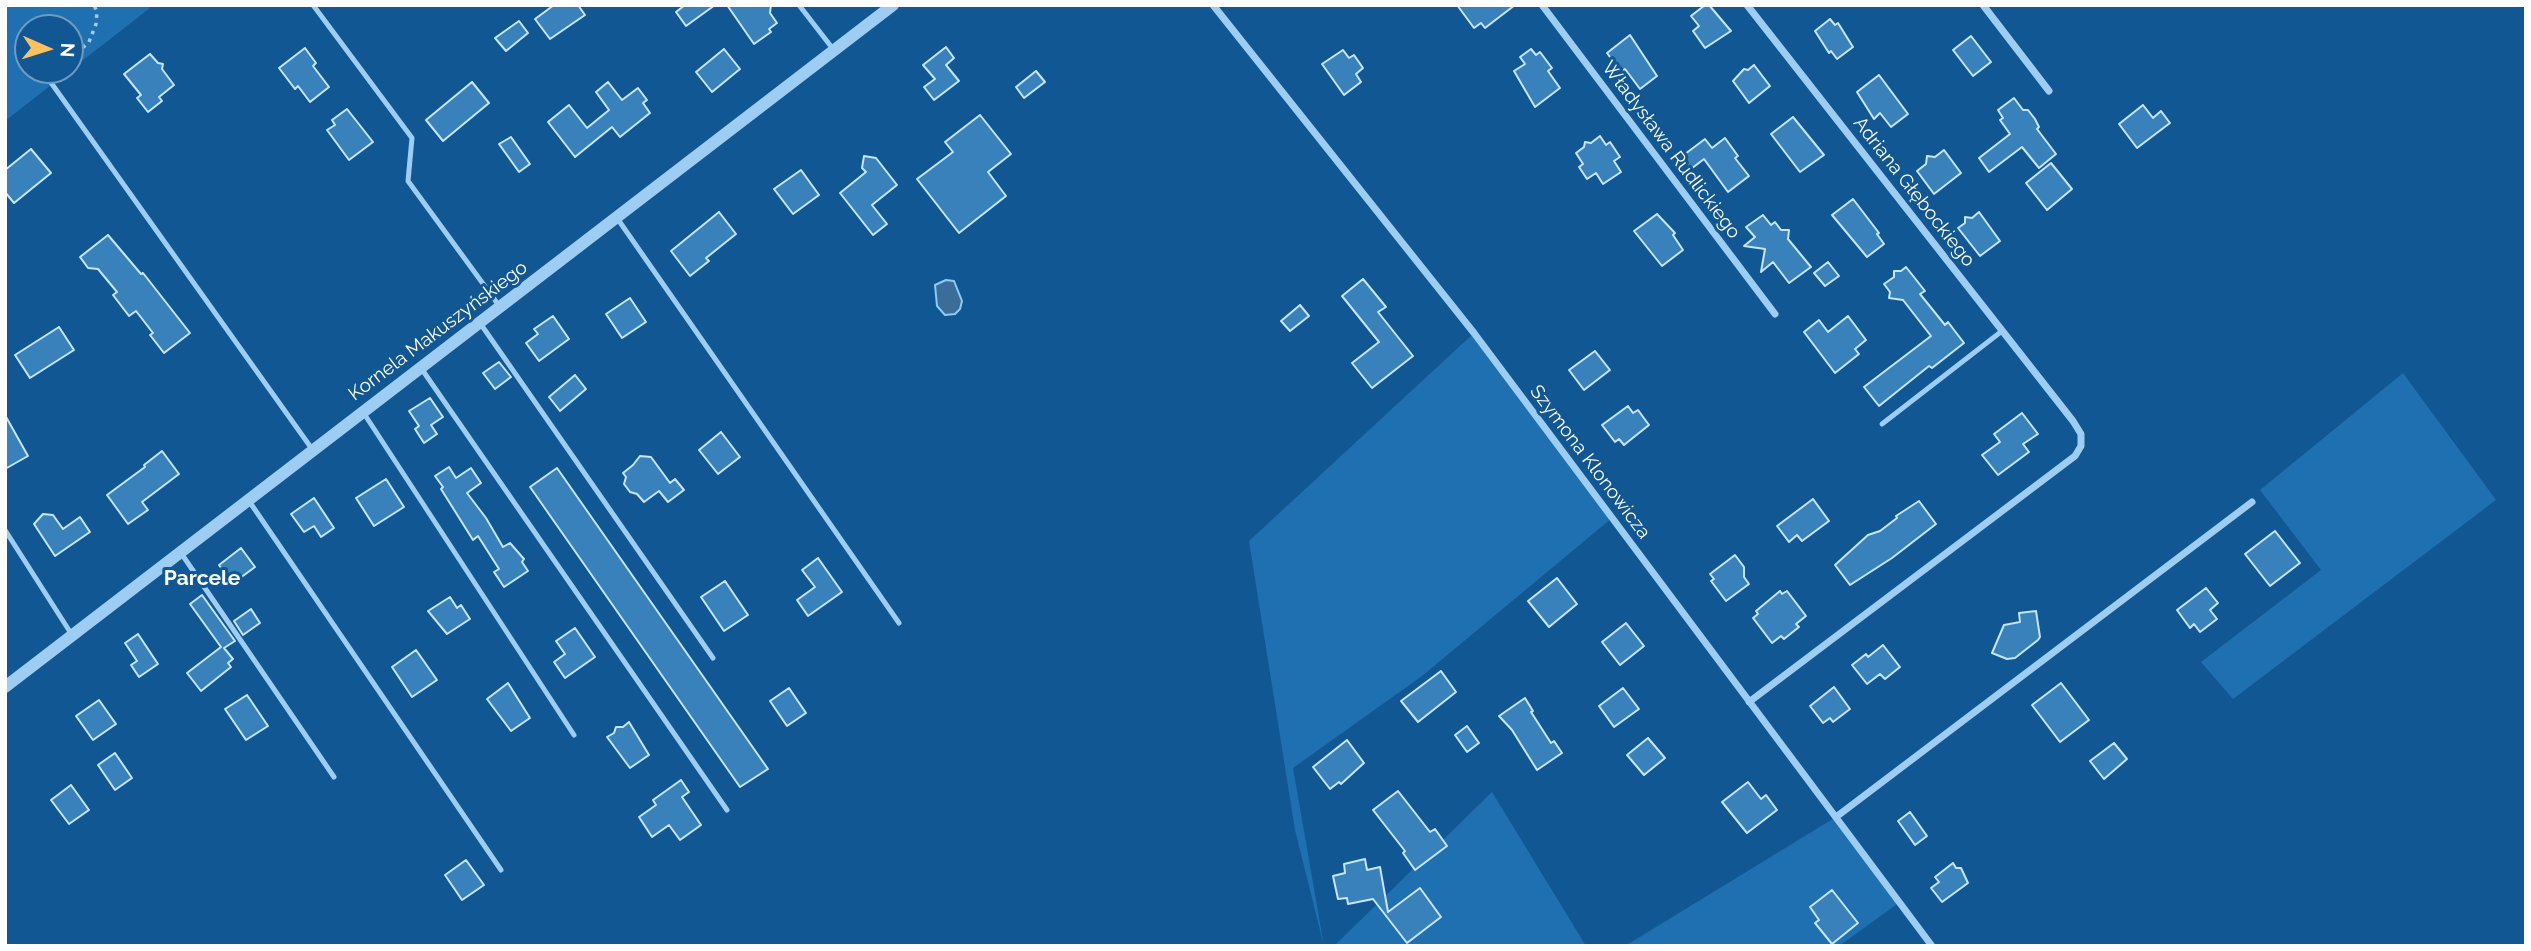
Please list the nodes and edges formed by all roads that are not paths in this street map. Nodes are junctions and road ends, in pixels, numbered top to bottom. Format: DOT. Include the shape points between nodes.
graph roads {
  1 [pos="313,5"];
  2 [pos="799,5"];
  3 [pos="893,5"];
  4 [pos="1213,5"];
  5 [pos="1542,5"];
  6 [pos="1747,5"];
  7 [pos="1983,5"];
  8 [pos="835,52"];
  9 [pos="52,84"];
  10 [pos="2049,91"];
  11 [pos="617,218"];
  12 [pos="501,307"];
  13 [pos="1775,314"];
  14 [pos="480,323"];
  15 [pos="2002,331"];
  16 [pos="421,368"];
  17 [pos="363,412"];
  18 [pos="1882,424"];
  19 [pos="314,452"];
  20 [pos="249,501"];
  21 [pos="2252,502"];
  22 [pos="5,530"];
  23 [pos="181,553"];
  24 [pos="899,623"];
  25 [pos="72,635"];
  26 [pos="713,658"];
  27 [pos="5,687"];
  28 [pos="1749,702"];
  29 [pos="574,735"];
  30 [pos="334,777"];
  31 [pos="727,810"];
  32 [pos="1836,817"];
  33 [pos="501,870"];
  34 [pos="1932,946"];
  1 -- 12 [label="lane" via="412,138 408,181"];
  2 -- 8 [label="lane"];
  3 -- 8 [label="street, Kornela Makuszyńskiego"];
  4 -- 28 [label="street, Szymona Klonowicza" via="1474,333"];
  5 -- 13 [label="street, Władysława Rudlickiego"];
  6 -- 15 [label="street, Adriana Głębockiego"];
  7 -- 10 [label="street"];
  8 -- 11 [label="street, Kornela Makuszyńskiego"];
  9 -- 19 [label="lane"];
  11 -- 12 [label="street, Kornela Makuszyńskiego"];
  11 -- 24 [label="lane"];
  12 -- 14 [label="street, Kornela Makuszyńskiego"];
  14 -- 16 [label="street, Kornela Makuszyńskiego"];
  14 -- 26 [label="lane"];
  15 -- 18 [label="lane"];
  15 -- 28 [label="street, Adriana Głębockiego" via="2081,434 2075,456"];
  16 -- 17 [label="street, Kornela Makuszyńskiego"];
  16 -- 31 [label="lane"];
  17 -- 19 [label="street, Kornela Makuszyńskiego"];
  17 -- 29 [label="lane"];
  19 -- 20 [label="street, Kornela Makuszyńskiego"];
  20 -- 23 [label="street, Kornela Makuszyńskiego"];
  20 -- 33 [label="lane"];
  21 -- 32 [label="street"];
  22 -- 25 [label="lane"];
  23 -- 25 [label="street, Kornela Makuszyńskiego"];
  23 -- 30 [label="lane"];
  25 -- 27 [label="street, Kornela Makuszyńskiego"];
  28 -- 32 [label="street, Szymona Klonowicza"];
  32 -- 34 [label="street, Szymona Klonowicza"];
}
